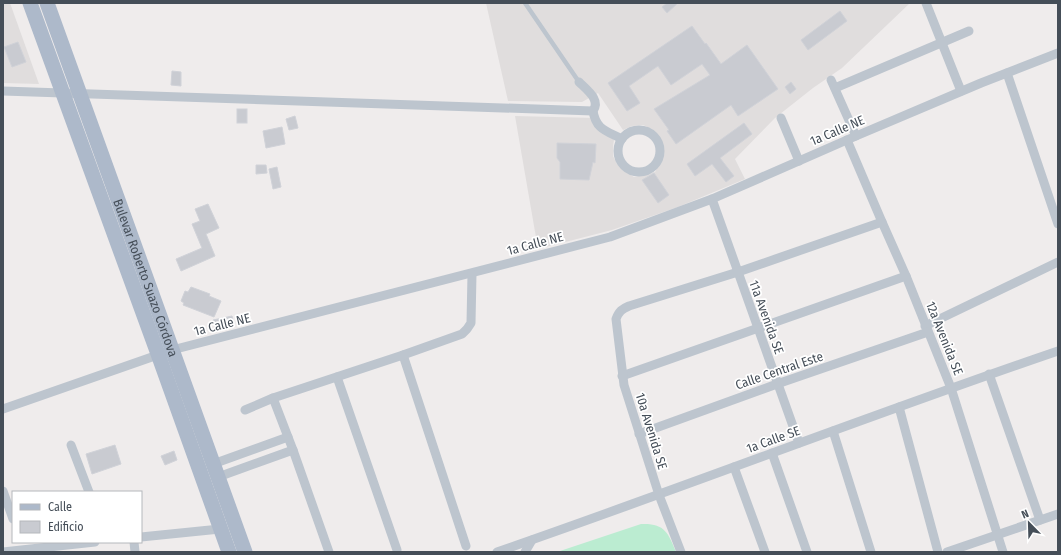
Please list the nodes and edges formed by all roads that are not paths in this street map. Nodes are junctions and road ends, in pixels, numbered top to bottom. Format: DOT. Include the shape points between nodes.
graph roads {
  1 [pos="30,3"];
  2 [pos="47,3"];
  3 [pos="926,3"];
  4 [pos="526,4"];
  5 [pos="969,30"];
  6 [pos="942,42"];
  7 [pos="1058,53"];
  8 [pos="1007,73"];
  9 [pos="580,82"];
  10 [pos="3,91"];
  11 [pos="962,91"];
  12 [pos="62,94"];
  13 [pos="79,94"];
  14 [pos="593,111"];
  15 [pos="781,118"];
  16 [pos="851,138"];
  17 [pos="622,139"];
  18 [pos="799,161"];
  19 [pos="712,199"];
  20 [pos="882,222"];
  21 [pos="1058,224"];
  22 [pos="1058,262"];
  23 [pos="738,272"];
  24 [pos="472,274"];
  25 [pos="906,276"];
  26 [pos="757,328"];
  27 [pos="926,329"];
  28 [pos="1058,351"];
  29 [pos="165,352"];
  30 [pos="403,355"];
  31 [pos="989,374"];
  32 [pos="337,376"];
  33 [pos="622,376"];
  34 [pos="778,384"];
  35 [pos="951,388"];
  36 [pos="272,398"];
  37 [pos="899,407"];
  38 [pos="3,409"];
  39 [pos="246,410"];
  40 [pos="833,431"];
  41 [pos="639,434"];
  42 [pos="288,437"];
  43 [pos="799,443"];
  44 [pos="71,445"];
  45 [pos="293,450"];
  46 [pos="772,454"];
  47 [pos="734,467"];
  48 [pos="216,470"];
  49 [pos="3,491"];
  50 [pos="89,491"];
  51 [pos="659,495"];
  52 [pos="1058,514"];
  53 [pos="12,516"];
  54 [pos="1040,520"];
  55 [pos="220,529"];
  56 [pos="998,534"];
  57 [pos="142,537"];
  58 [pos="532,540"];
  59 [pos="77,543"];
  60 [pos="22,546"];
  61 [pos="466,546"];
  62 [pos="397,550"];
  63 [pos="3,552"];
  64 [pos="229,552"];
  65 [pos="245,552"];
  66 [pos="329,552"];
  67 [pos="497,552"];
  68 [pos="525,552"];
  69 [pos="681,552"];
  70 [pos="765,552"];
  71 [pos="807,552"];
  72 [pos="871,552"];
  73 [pos="938,552"];
  74 [pos="947,552"];
  75 [pos="1003,552"];
  1 -- 12 [label="main road, Bulevar Roberto Suazo Córdova"];
  2 -- 13 [label="main road, Bulevar Roberto Suazo Córdova"];
  3 -- 6 [label="street"];
  4 -- 9 [label="lane"];
  5 -- 6 [label="street"];
  6 -- 11 [label="street"];
  6 -- 16 [label="street, 12a Avenida SE" via="833,84"];
  7 -- 8 [label="street, 1a Calle NE"];
  8 -- 11 [label="street, 1a Calle NE"];
  8 -- 21 [label="street"];
  9 -- 14 [label="street" via="594,98 596,103"];
  10 -- 12 [label="street"];
  11 -- 16 [label="street, 1a Calle NE"];
  12 -- 13 [label="street"];
  12 -- 29 [label="main road, Bulevar Roberto Suazo Córdova"];
  13 -- 14 [label="street"];
  13 -- 29 [label="main road, Bulevar Roberto Suazo Córdova"];
  14 -- 17 [label="street" via="594,120 599,127"];
  15 -- 18 [label="street"];
  16 -- 18 [label="street, 1a Calle NE"];
  16 -- 20 [label="street, 12a Avenida SE"];
  17 -- 17 [label="street" via="618,151 619,158 626,168 639,172 651,168 656,163 660,151 656,138 651,134 639,130 626,134"];
  18 -- 19 [label="street, 1a Calle NE"];
  19 -- 23 [label="street, 11a Avenida SE"];
  19 -- 24 [label="street, 1a Calle NE" via="610,237"];
  20 -- 23 [label="street"];
  20 -- 25 [label="street, 12a Avenida SE"];
  22 -- 27 [label="street, Calle Central Este"];
  23 -- 26 [label="street, 11a Avenida SE"];
  23 -- 33 [label="street, 10a Avenida SE" via="621,310 616,319"];
  24 -- 29 [label="street, 1a Calle NE"];
  24 -- 30 [label="street" via="471,323 467,329 462,334"];
  25 -- 26 [label="street"];
  25 -- 27 [label="street, 12a Avenida SE"];
  26 -- 33 [label="street"];
  26 -- 34 [label="street, 11a Avenida SE"];
  27 -- 34 [label="street, Calle Central Este"];
  27 -- 35 [label="street, 12a Avenida SE"];
  28 -- 31 [label="street, 1a Calle SE"];
  29 -- 38 [label="street, 1a Calle NE"];
  29 -- 48 [label="main road, Bulevar Roberto Suazo Córdova"];
  29 -- 55 [label="main road, Bulevar Roberto Suazo Córdova"];
  30 -- 32 [label="street"];
  30 -- 61 [label="street"];
  31 -- 35 [label="street, 1a Calle SE"];
  31 -- 54 [label="street"];
  32 -- 36 [label="street"];
  32 -- 62 [label="street"];
  33 -- 41 [label="street, 10a Avenida SE"];
  34 -- 41 [label="street, Calle Central Este"];
  34 -- 43 [label="street, 11a Avenida SE"];
  35 -- 37 [label="street, 1a Calle SE"];
  35 -- 56 [label="street, 12a Avenida SE"];
  36 -- 39 [label="street"];
  36 -- 42 [label="street"];
  37 -- 40 [label="street, 1a Calle SE"];
  37 -- 73 [label="street"];
  40 -- 43 [label="street, 1a Calle SE"];
  40 -- 72 [label="street"];
  41 -- 51 [label="street, 10a Avenida SE"];
  42 -- 45 [label="street"];
  42 -- 48 [label="street"];
  43 -- 46 [label="street, 1a Calle SE"];
  44 -- 50 [label="street"];
  45 -- 48 [label="street"];
  45 -- 66 [label="street"];
  46 -- 47 [label="street, 1a Calle SE"];
  46 -- 71 [label="street"];
  47 -- 51 [label="street, 1a Calle SE"];
  47 -- 70 [label="street"];
  48 -- 65 [label="main road, Bulevar Roberto Suazo Córdova"];
  49 -- 53 [label="street"];
  51 -- 58 [label="street, 1a Calle SE"];
  51 -- 69 [label="street, 10a Avenida SE"];
  52 -- 54 [label="street"];
  54 -- 56 [label="street"];
  55 -- 57 [label="street"];
  55 -- 64 [label="main road, Bulevar Roberto Suazo Córdova"];
  56 -- 74 [label="street"];
  56 -- 75 [label="street, 12a Avenida SE"];
  58 -- 67 [label="street, 1a Calle SE"];
  58 -- 68 [label="street"];
  59 -- 60 [label="street"];
  60 -- 63 [label="street"];
}
